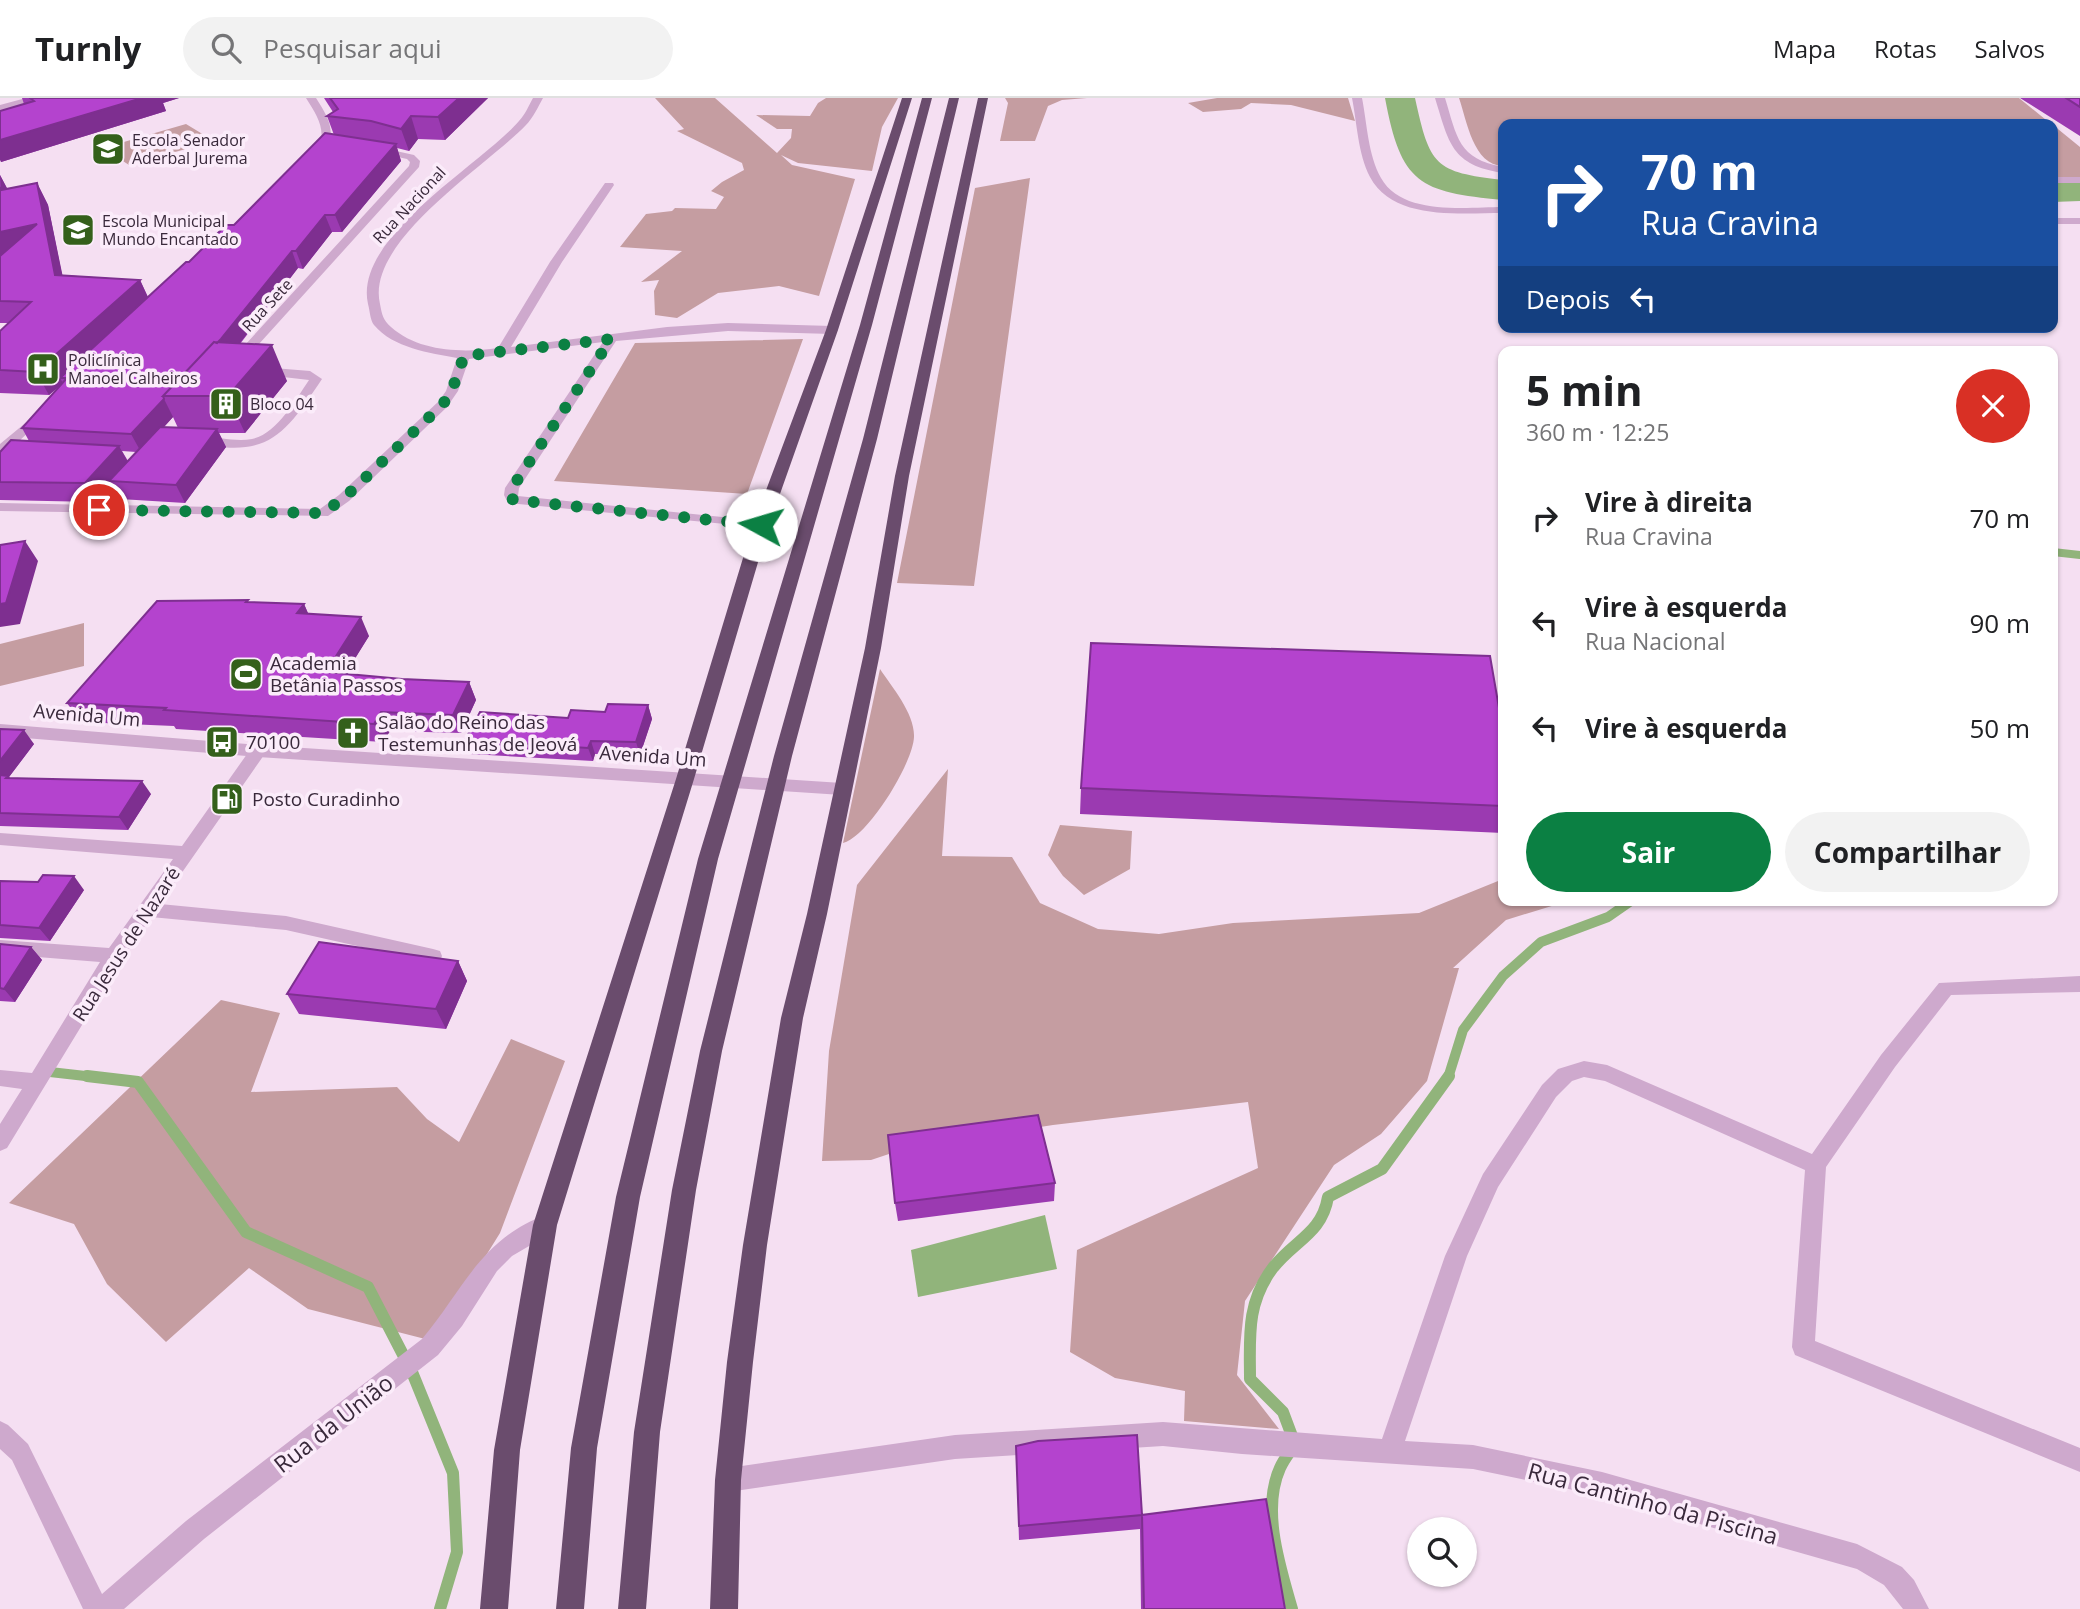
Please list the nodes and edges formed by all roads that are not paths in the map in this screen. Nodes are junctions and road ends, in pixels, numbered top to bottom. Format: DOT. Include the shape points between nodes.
graph roads {
  1 [pos="36,98"];
  2 [pos="311,98"];
  3 [pos="538,98"];
  4 [pos="907,98"];
  5 [pos="927,98"];
  6 [pos="954,98"];
  7 [pos="983,98"];
  8 [pos="1356,98"];
  9 [pos="1440,98"];
  10 [pos="0,108"];
  11 [pos="362,147"];
  12 [pos="309,165"];
  13 [pos="1498,169"];
  14 [pos="2058,180"];
  15 [pos="2080,180"];
  16 [pos="609,185"];
  17 [pos="1498,210"];
  18 [pos="2058,221"];
  19 [pos="2080,221"];
  20 [pos="832,330"];
  21 [pos="611,339"];
  22 [pos="502,351"];
  23 [pos="464,356"];
  24 [pos="51,404"];
  25 [pos="192,440"];
  26 [pos="0,451"];
  27 [pos="27,452"];
  28 [pos="137,469"];
  29 [pos="0,507"];
  30 [pos="99,510"];
  31 [pos="761,525"];
  32 [pos="0,730"];
  33 [pos="258,751"];
  34 [pos="685,779"];
  35 [pos="842,789"];
  36 [pos="0,839"];
  37 [pos="186,853"];
  38 [pos="146,910"];
  39 [pos="0,947"];
  40 [pos="114,956"];
  41 [pos="433,956"];
  42 [pos="2080,984"];
  43 [pos="0,1078"];
  44 [pos="38,1082"];
  45 [pos="0,1141"];
  46 [pos="1816,1165"];
  47 [pos="545,1225"];
  48 [pos="0,1433"];
  49 [pos="1390,1450"];
  50 [pos="2080,1460"];
  51 [pos="728,1480"];
  52 [pos="96,1609"];
  53 [pos="105,1609"];
  54 [pos="494,1609"];
  55 [pos="570,1609"];
  56 [pos="632,1609"];
  57 [pos="724,1609"];
  58 [pos="1916,1609"];
  1 -- 10 [label="street"];
  2 -- 12 [label="street" via="333,145"];
  3 -- 23 [label="street, Rua Nacional" via="524,122 427,205 375,272 372,296 378,322 394,336"];
  4 -- 20 [label="highway"];
  5 -- 55 [label="highway" via="866,324 708,859 628,1197 584,1448"];
  6 -- 56 [label="highway" via="870,439 783,756 709,1063 684,1190 647,1432"];
  7 -- 35 [label="highway" via="902,476 873,648"];
  8 -- 17 [label="street" via="1374,175 1390,197 1427,207"];
  9 -- 13 [label="street" via="1459,154 1474,164"];
  11 -- 25 [label="street, Rua Sete" via="400,154 415,161 414,167 230,369 310,374 316,379 265,439"];
  14 -- 15 [label="street"];
  16 -- 22 [label="street"];
  18 -- 19 [label="street"];
  20 -- 21 [label="street, Rua Nacional" via="728,327"];
  20 -- 31 [label="highway"];
  21 -- 22 [label="street, Rua Nacional"];
  21 -- 31 [label="street" via="512,488 513,500"];
  22 -- 23 [label="street, Rua Nacional"];
  23 -- 30 [label="street" via="443,404 329,511"];
  24 -- 26 [label="street"];
  26 -- 27 [label="street"];
  28 -- 30 [label="street"];
  29 -- 30 [label="street"];
  31 -- 34 [label="highway"];
  32 -- 33 [label="street, Avenida Um"];
  33 -- 34 [label="street, Avenida Um"];
  33 -- 37 [label="street, Rua Jesus de Nazaré"];
  34 -- 35 [label="street, Avenida Um"];
  34 -- 47 [label="highway"];
  35 -- 51 [label="highway" via="792,1018 764,1183"];
  36 -- 37 [label="street"];
  37 -- 38 [label="street, Rua Jesus de Nazaré"];
  38 -- 40 [label="street, Rua Jesus de Nazaré"];
  38 -- 41 [label="street" via="286,923"];
  39 -- 40 [label="street"];
  40 -- 44 [label="street, Rua Jesus de Nazaré"];
  42 -- 46 [label="street" via="1946,988 1888,1061"];
  43 -- 44 [label="street"];
  44 -- 45 [label="street, Rua Jesus de Nazaré"];
  46 -- 49 [label="street" via="1607,1073 1584,1069 1565,1075 1549,1091 1490,1181 1456,1256"];
  46 -- 50 [label="street" via="1803,1347"];
  47 -- 53 [label="street, Rua da União" via="489,1264 430,1347 195,1530"];
  47 -- 54 [label="highway" via="507,1450"];
  48 -- 52 [label="street" via="20,1452"];
  49 -- 51 [label="street, Rua Cantinho da Piscina" via="1122,1434 955,1447"];
  49 -- 58 [label="street, Rua Cantinho da Piscina" via="1473,1457 1602,1484 1857,1557 1889,1570 1908,1590"];
  51 -- 57 [label="highway"];
}
